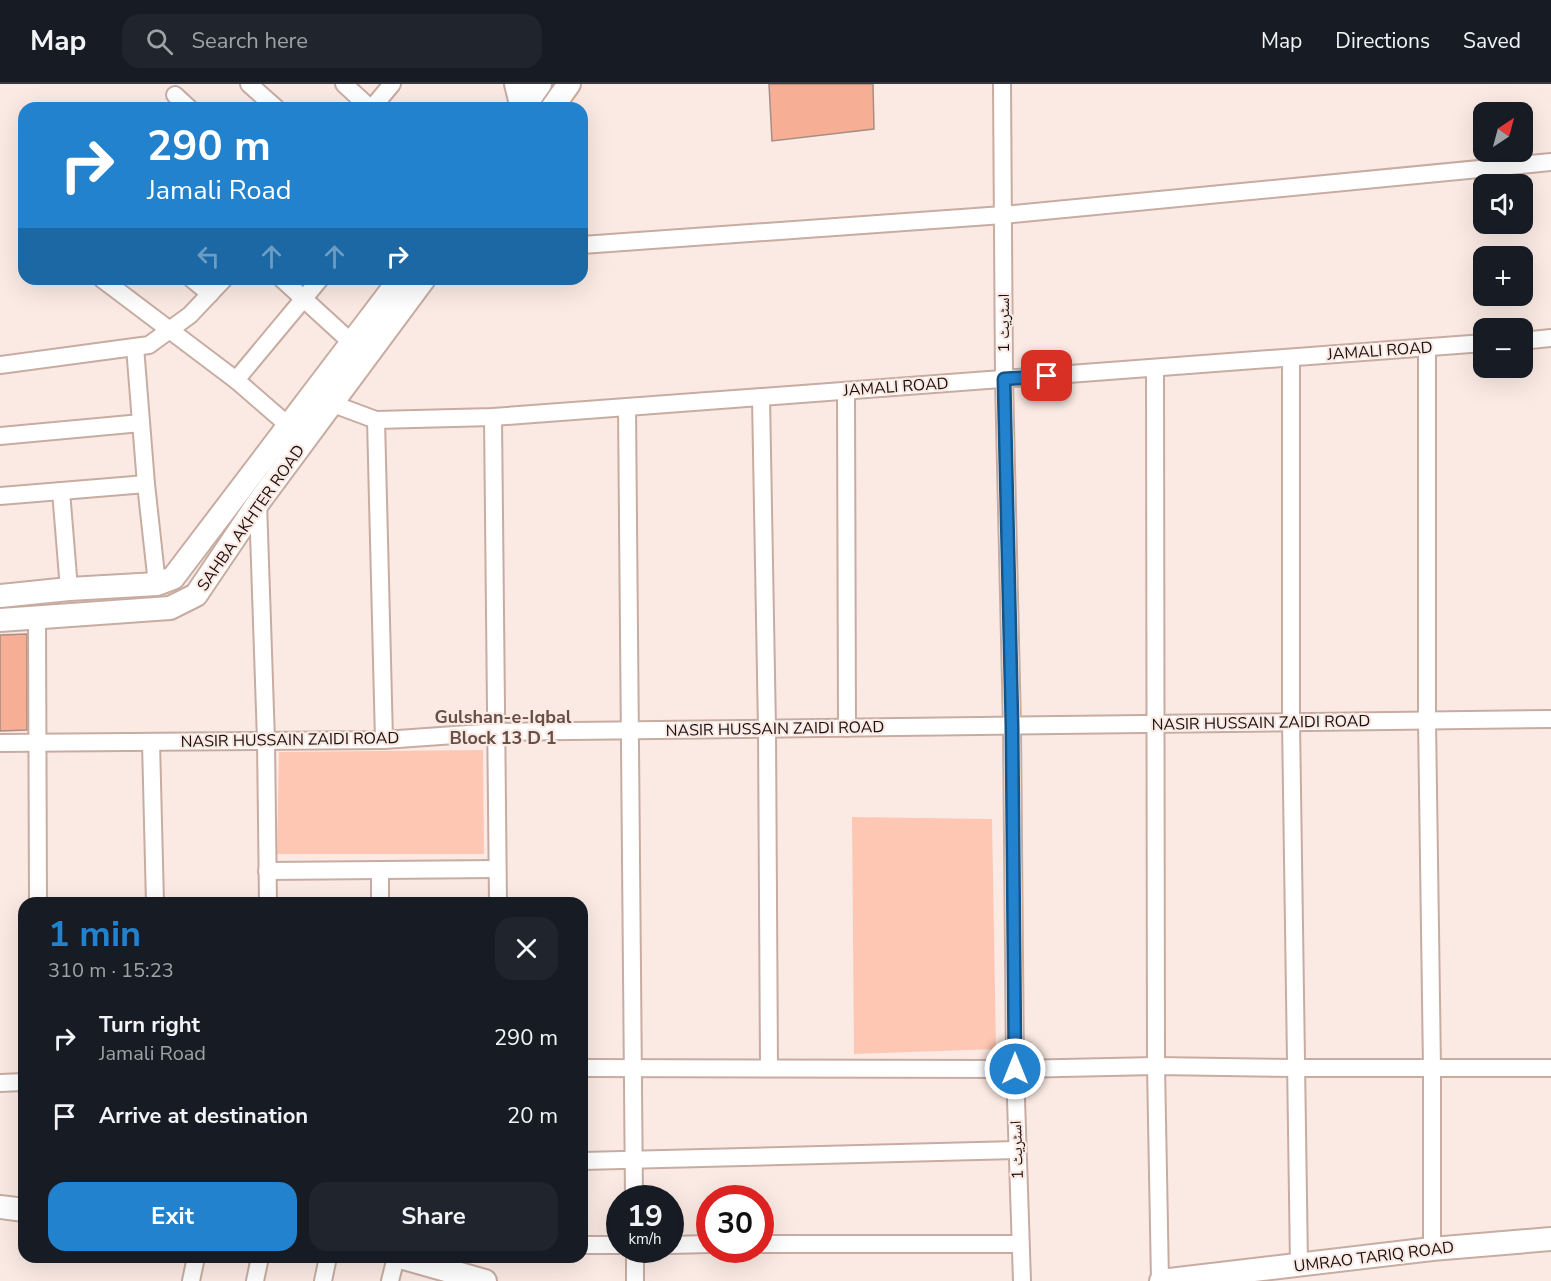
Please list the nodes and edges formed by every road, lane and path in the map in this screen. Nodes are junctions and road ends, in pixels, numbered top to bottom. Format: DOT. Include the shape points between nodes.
graph roads {
  1 [pos="249,84"];
  2 [pos="344,84"];
  3 [pos="392,84"];
  4 [pos="516,84"];
  5 [pos="540,84"];
  6 [pos="569,84"];
  7 [pos="1002,84"];
  8 [pos="175,95"];
  9 [pos="183,102"];
  10 [pos="269,102"];
  11 [pos="364,102"];
  12 [pos="376,102"];
  13 [pos="520,102"];
  14 [pos="526,102"];
  15 [pos="556,102"];
  16 [pos="1551,162"];
  17 [pos="1003,215"];
  18 [pos="588,245"];
  19 [pos="110,285"];
  20 [pos="199,285"];
  21 [pos="218,285"];
  22 [pos="289,285"];
  23 [pos="315,285"];
  24 [pos="396,285"];
  25 [pos="420,285"];
  26 [pos="210,294"];
  27 [pos="304,298"];
  28 [pos="170,330"];
  29 [pos="1551,338"];
  30 [pos="1533,339"];
  31 [pos="352,343"];
  32 [pos="1473,344"];
  33 [pos="135,347"];
  34 [pos="1427,348"];
  35 [pos="1291,358"];
  36 [pos="0,365"];
  37 [pos="1155,368"];
  38 [pos="1004,379"];
  39 [pos="236,380"];
  40 [pos="315,390"];
  41 [pos="846,391"];
  42 [pos="761,397"];
  43 [pos="333,404"];
  44 [pos="627,407"];
  45 [pos="493,417"];
  46 [pos="376,420"];
  47 [pos="141,423"];
  48 [pos="289,426"];
  49 [pos="0,436"];
  50 [pos="146,484"];
  51 [pos="61,491"];
  52 [pos="0,496"];
  53 [pos="249,497"];
  54 [pos="157,584"];
  55 [pos="69,589"];
  56 [pos="0,596"];
  57 [pos="37,618"];
  58 [pos="0,620"];
  59 [pos="1551,719"];
  60 [pos="1427,720"];
  61 [pos="1291,722"];
  62 [pos="1156,724"];
  63 [pos="1012,726"];
  64 [pos="847,728"];
  65 [pos="767,729"];
  66 [pos="630,731"];
  67 [pos="496,732"];
  68 [pos="384,740"];
  69 [pos="266,741"];
  70 [pos="152,742"];
  71 [pos="0,743"];
  72 [pos="38,743"];
  73 [pos="497,869"];
  74 [pos="380,870"];
  75 [pos="267,871"];
  76 [pos="38,897"];
  77 [pos="155,897"];
  78 [pos="268,897"];
  79 [pos="380,897"];
  80 [pos="498,897"];
  81 [pos="1156,1066"];
  82 [pos="633,1067"];
  83 [pos="588,1068"];
  84 [pos="769,1068"];
  85 [pos="1295,1068"];
  86 [pos="1432,1068"];
  87 [pos="1551,1068"];
  88 [pos="1015,1069"];
  89 [pos="18,1082"];
  90 [pos="0,1083"];
  91 [pos="1017,1150"];
  92 [pos="634,1160"];
  93 [pos="588,1161"];
  94 [pos="634,1185"];
  95 [pos="0,1208"];
  96 [pos="18,1210"];
  97 [pos="1551,1239"];
  98 [pos="774,1244"];
  99 [pos="1020,1244"];
  100 [pos="588,1245"];
  101 [pos="606,1245"];
  102 [pos="1432,1249"];
  103 [pos="195,1263"];
  104 [pos="259,1263"];
  105 [pos="327,1263"];
  106 [pos="396,1263"];
  107 [pos="415,1263"];
  108 [pos="634,1263"];
  109 [pos="1299,1265"];
  110 [pos="456,1277"];
  111 [pos="1225,1277"];
  112 [pos="191,1281"];
  113 [pos="255,1281"];
  114 [pos="323,1281"];
  115 [pos="390,1281"];
  116 [pos="485,1281"];
  117 [pos="635,1281"];
  118 [pos="1022,1281"];
  119 [pos="1160,1281"];
  1 -- 10 [label="street"];
  2 -- 11 [label="street"];
  3 -- 12 [label="street"];
  4 -- 13 [label="main road"];
  5 -- 14 [label="main road"];
  6 -- 15 [label="main road"];
  7 -- 17 [label="street, اسٹریٹ 1"];
  8 -- 9 [label="street"];
  16 -- 17 [label="street"];
  17 -- 18 [label="street"];
  17 -- 38 [label="street, اسٹریٹ 1"];
  19 -- 28 [label="street"];
  20 -- 26 [label="street"];
  21 -- 26 [label="street"];
  22 -- 27 [label="street"];
  23 -- 27 [label="street"];
  24 -- 31 [label="main road, SAHBA AKHTER ROAD"];
  25 -- 43 [label="main road, SAHBA AKHTER ROAD"];
  26 -- 28 [label="street"];
  27 -- 31 [label="street"];
  27 -- 39 [label="street"];
  28 -- 33 [label="street" via="149,345"];
  28 -- 39 [label="street"];
  29 -- 30 [label="street"];
  31 -- 40 [label="main road, SAHBA AKHTER ROAD"];
  32 -- 34 [label="street, JAMALI ROAD"];
  33 -- 36 [label="street"];
  33 -- 47 [label="street"];
  34 -- 35 [label="street, JAMALI ROAD"];
  34 -- 60 [label="street"];
  35 -- 37 [label="street, JAMALI ROAD"];
  35 -- 61 [label="street"];
  37 -- 38 [label="street, JAMALI ROAD"];
  37 -- 62 [label="street"];
  38 -- 41 [label="street, JAMALI ROAD"];
  38 -- 63 [label="street, اسٹریٹ 1"];
  39 -- 48 [label="street"];
  40 -- 43 [label="street, JAMALI ROAD"];
  40 -- 48 [label="main road, SAHBA AKHTER ROAD"];
  41 -- 42 [label="street, JAMALI ROAD"];
  41 -- 64 [label="street"];
  42 -- 44 [label="street, JAMALI ROAD"];
  42 -- 65 [label="street"];
  43 -- 46 [label="street, JAMALI ROAD"];
  43 -- 53 [label="main road, SAHBA AKHTER ROAD"];
  44 -- 45 [label="street, JAMALI ROAD"];
  44 -- 66 [label="street"];
  45 -- 46 [label="street, JAMALI ROAD"];
  45 -- 67 [label="street"];
  46 -- 68 [label="street"];
  47 -- 49 [label="street"];
  47 -- 50 [label="street"];
  48 -- 53 [label="main road, SAHBA AKHTER ROAD"];
  50 -- 51 [label="street"];
  50 -- 54 [label="street"];
  51 -- 52 [label="street"];
  51 -- 55 [label="street"];
  53 -- 54 [label="main road, SAHBA AKHTER ROAD" via="172,578"];
  53 -- 57 [label="main road, SAHBA AKHTER ROAD" via="196,595 170,608"];
  53 -- 69 [label="street"];
  54 -- 55 [label="main road"];
  55 -- 56 [label="main road"];
  57 -- 58 [label="main road, SAHBA AKHTER ROAD"];
  57 -- 72 [label="street"];
  59 -- 60 [label="street, NASIR HUSSAIN ZAIDI ROAD"];
  60 -- 61 [label="street, NASIR HUSSAIN ZAIDI ROAD"];
  60 -- 86 [label="street"];
  61 -- 62 [label="street, NASIR HUSSAIN ZAIDI ROAD"];
  61 -- 85 [label="street"];
  62 -- 63 [label="street, NASIR HUSSAIN ZAIDI ROAD"];
  62 -- 81 [label="street"];
  63 -- 64 [label="street, NASIR HUSSAIN ZAIDI ROAD"];
  63 -- 88 [label="street, اسٹریٹ 1"];
  64 -- 65 [label="street, NASIR HUSSAIN ZAIDI ROAD"];
  65 -- 66 [label="street, NASIR HUSSAIN ZAIDI ROAD"];
  65 -- 84 [label="street"];
  66 -- 67 [label="street, NASIR HUSSAIN ZAIDI ROAD"];
  66 -- 82 [label="street"];
  67 -- 68 [label="street, NASIR HUSSAIN ZAIDI ROAD"];
  67 -- 73 [label="street"];
  68 -- 69 [label="street, NASIR HUSSAIN ZAIDI ROAD"];
  69 -- 70 [label="street, NASIR HUSSAIN ZAIDI ROAD"];
  69 -- 75 [label="street"];
  70 -- 72 [label="street, NASIR HUSSAIN ZAIDI ROAD"];
  70 -- 77 [label="street"];
  71 -- 72 [label="street, NASIR HUSSAIN ZAIDI ROAD"];
  72 -- 76 [label="street"];
  73 -- 74 [label="street"];
  73 -- 80 [label="street"];
  74 -- 75 [label="street"];
  74 -- 79 [label="street"];
  75 -- 78 [label="street"];
  81 -- 85 [label="street"];
  81 -- 88 [label="street"];
  81 -- 119 [label="street"];
  82 -- 83 [label="street"];
  82 -- 84 [label="street"];
  82 -- 92 [label="street"];
  84 -- 88 [label="street"];
  85 -- 86 [label="street"];
  85 -- 109 [label="street"];
  86 -- 87 [label="street"];
  86 -- 102 [label="street"];
  88 -- 91 [label="street, اسٹریٹ 1"];
  89 -- 90 [label="street"];
  91 -- 92 [label="street"];
  91 -- 99 [label="street, اسٹریٹ 1"];
  92 -- 93 [label="street"];
  92 -- 94 [label="street"];
  95 -- 96 [label="main road"];
  97 -- 102 [label="main road, UMRAO TARIQ ROAD"];
  98 -- 99 [label="street"];
  99 -- 118 [label="street, اسٹریٹ 1"];
  100 -- 101 [label="street"];
  102 -- 109 [label="main road, UMRAO TARIQ ROAD"];
  103 -- 112 [label="street"];
  104 -- 113 [label="street"];
  105 -- 114 [label="street"];
  106 -- 115 [label="street"];
  107 -- 110 [label="main road"];
  108 -- 117 [label="street"];
  109 -- 111 [label="main road, UMRAO TARIQ ROAD"];
  110 -- 116 [label="main road"];
  111 -- 119 [label="main road, UMRAO TARIQ ROAD"];
}
